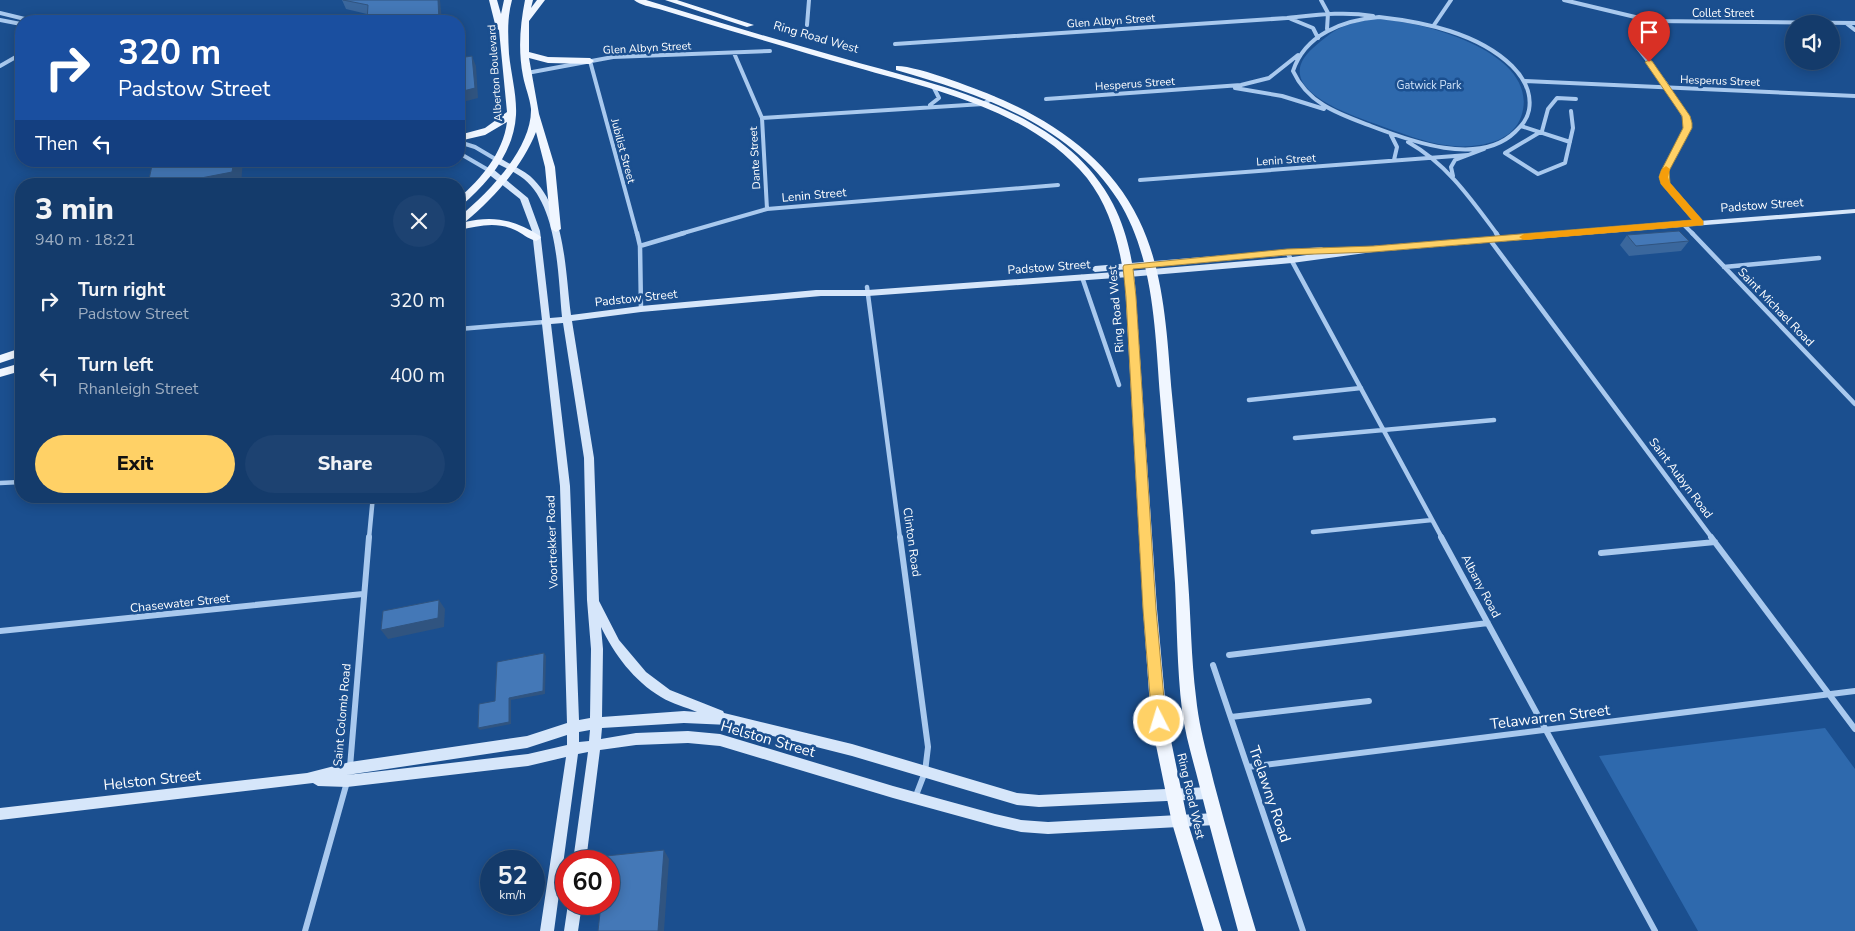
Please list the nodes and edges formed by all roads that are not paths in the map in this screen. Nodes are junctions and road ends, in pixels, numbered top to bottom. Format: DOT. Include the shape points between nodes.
graph roads {
  1 [pos="493,0"];
  2 [pos="508,0"];
  3 [pos="529,0"];
  4 [pos="541,0"];
  5 [pos="638,0"];
  6 [pos="668,0"];
  7 [pos="808,0"];
  8 [pos="1321,0"];
  9 [pos="1451,0"];
  10 [pos="1564,0"];
  11 [pos="628,1"];
  12 [pos="653,5"];
  13 [pos="0,13"];
  14 [pos="1328,13"];
  15 [pos="15,17"];
  16 [pos="1379,17"];
  17 [pos="1287,18"];
  18 [pos="1640,19"];
  19 [pos="0,20"];
  20 [pos="526,21"];
  21 [pos="15,23"];
  22 [pos="1846,23"];
  23 [pos="1855,23"];
  24 [pos="807,24"];
  25 [pos="1434,25"];
  26 [pos="1327,29"];
  27 [pos="1855,30"];
  28 [pos="503,35"];
  29 [pos="1318,38"];
  30 [pos="895,44"];
  31 [pos="770,50"];
  32 [pos="734,52"];
  33 [pos="1300,53"];
  34 [pos="525,54"];
  35 [pos="15,57"];
  36 [pos="590,61"];
  37 [pos="0,66"];
  38 [pos="527,73"];
  39 [pos="1525,81"];
  40 [pos="1226,87"];
  41 [pos="934,88"];
  42 [pos="1668,88"];
  43 [pos="1855,96"];
  44 [pos="993,98"];
  45 [pos="1576,99"];
  46 [pos="1046,100"];
  47 [pos="983,104"];
  48 [pos="925,107"];
  49 [pos="1332,111"];
  50 [pos="1571,111"];
  51 [pos="512,112"];
  52 [pos="536,114"];
  53 [pos="762,118"];
  54 [pos="1521,126"];
  55 [pos="1541,133"];
  56 [pos="1390,134"];
  57 [pos="1396,136"];
  58 [pos="465,137"];
  59 [pos="1570,142"];
  60 [pos="465,144"];
  61 [pos="1499,144"];
  62 [pos="1468,155"];
  63 [pos="465,156"];
  64 [pos="1434,158"];
  65 [pos="497,160"];
  66 [pos="1394,160"];
  67 [pos="511,168"];
  68 [pos="490,171"];
  69 [pos="1454,178"];
  70 [pos="502,179"];
  71 [pos="1140,180"];
  72 [pos="1058,185"];
  73 [pos="465,197"];
  74 [pos="767,209"];
  75 [pos="1855,211"];
  76 [pos="465,217"];
  77 [pos="1700,223"];
  78 [pos="1683,224"];
  79 [pos="465,226"];
  80 [pos="556,229"];
  81 [pos="536,238"];
  82 [pos="1500,239"];
  83 [pos="1490,240"];
  84 [pos="640,246"];
  85 [pos="1290,256"];
  86 [pos="1819,258"];
  87 [pos="1724,267"];
  88 [pos="1149,268"];
  89 [pos="1128,270"];
  90 [pos="1082,277"];
  91 [pos="867,290"];
  92 [pos="641,309"];
  93 [pos="567,318"];
  94 [pos="544,322"];
  95 [pos="465,329"];
  96 [pos="15,354"];
  97 [pos="0,359"];
  98 [pos="15,369"];
  99 [pos="0,373"];
  100 [pos="1119,385"];
  101 [pos="1361,388"];
  102 [pos="1249,400"];
  103 [pos="1855,404"];
  104 [pos="1494,420"];
  105 [pos="1385,431"];
  106 [pos="1295,438"];
  107 [pos="15,483"];
  108 [pos="0,484"];
  109 [pos="372,503"];
  110 [pos="1432,520"];
  111 [pos="1313,532"];
  112 [pos="1715,542"];
  113 [pos="1601,553"];
  114 [pos="363,594"];
  115 [pos="593,600"];
  116 [pos="1488,623"];
  117 [pos="0,631"];
  118 [pos="1229,655"];
  119 [pos="1213,665"];
  120 [pos="1855,691"];
  121 [pos="1829,694"];
  122 [pos="1369,701"];
  123 [pos="1231,717"];
  124 [pos="729,719"];
  125 [pos="596,723"];
  126 [pos="573,727"];
  127 [pos="1855,729"];
  128 [pos="1546,730"];
  129 [pos="595,744"];
  130 [pos="573,749"];
  131 [pos="1248,767"];
  132 [pos="350,768"];
  133 [pos="925,772"];
  134 [pos="307,779"];
  135 [pos="347,781"];
  136 [pos="1209,793"];
  137 [pos="1175,794"];
  138 [pos="915,798"];
  139 [pos="0,814"];
  140 [pos="1216,819"];
  141 [pos="1180,823"];
  142 [pos="581,850"];
  143 [pos="573,915"];
  144 [pos="305,931"];
  145 [pos="547,931"];
  146 [pos="571,931"];
  147 [pos="1213,931"];
  148 [pos="1247,931"];
  149 [pos="1303,931"];
  150 [pos="1655,931"];
  1 -- 28 [label="main road"];
  2 -- 28 [label="main road, Alberton Boulevard"];
  3 -- 20 [label="main road"];
  4 -- 20 [label="main road"];
  5 -- 12 [label="main road, Ring Road West"];
  6 -- 44 [label="main road, Ring Road West"];
  7 -- 24 [label="street"];
  8 -- 14 [label="street"];
  9 -- 25 [label="street"];
  10 -- 18 [label="street, Collet Street"];
  11 -- 12 [label="main road"];
  12 -- 41 [label="main road, Ring Road West"];
  13 -- 15 [label="street"];
  14 -- 16 [label="street, Glen Albyn Street" via="1349,12"];
  14 -- 17 [label="street, Glen Albyn Street"];
  14 -- 26 [label="street"];
  16 -- 25 [label="street"];
  16 -- 26 [label="street" via="1342,22"];
  17 -- 29 [label="street" via="1308,24"];
  17 -- 30 [label="street, Glen Albyn Street"];
  18 -- 22 [label="street, Collet Street" via="1663,22"];
  18 -- 42 [label="street" via="1633,36 1634,43"];
  19 -- 21 [label="street"];
  20 -- 34 [label="main road"];
  22 -- 23 [label="street, Collet Street"];
  22 -- 27 [label="street"];
  25 -- 39 [label="street" via="1490,50 1512,66"];
  26 -- 29 [label="street, Hesperus Street"];
  28 -- 51 [label="main road, Alberton Boulevard"];
  29 -- 33 [label="street, Hesperus Street"];
  31 -- 32 [label="street, Glen Albyn Street"];
  32 -- 36 [label="street, Glen Albyn Street" via="626,56"];
  32 -- 53 [label="street, Dante Street"];
  33 -- 40 [label="street, Hesperus Street" via="1269,78"];
  33 -- 49 [label="street" via="1293,71 1298,81 1313,99"];
  34 -- 36 [label="main road" via="548,60"];
  34 -- 38 [label="main road"];
  35 -- 37 [label="street"];
  36 -- 38 [label="street, Glen Albyn Street"];
  36 -- 84 [label="street, Jubilist Street"];
  38 -- 52 [label="main road"];
  39 -- 42 [label="street, Hesperus Street"];
  39 -- 54 [label="street" via="1530,101"];
  40 -- 46 [label="street, Hesperus Street"];
  40 -- 49 [label="street, Hesperus Street" via="1282,96"];
  41 -- 47 [label="main road, Ring Road West"];
  41 -- 48 [label="street" via="940,95 939,101"];
  42 -- 43 [label="street, Hesperus Street"];
  42 -- 77 [label="street" via="1686,116 1688,128 1664,177 1666,184"];
  44 -- 47 [label="street"];
  44 -- 88 [label="main road, Ring Road West" via="1054,130 1098,167 1135,222"];
  45 -- 55 [label="street" via="1557,98 1548,108"];
  47 -- 48 [label="street"];
  47 -- 89 [label="main road, Ring Road West" via="1029,127 1079,164 1108,202 1117,220"];
  48 -- 53 [label="street"];
  49 -- 56 [label="street"];
  50 -- 59 [label="street" via="1574,128"];
  51 -- 58 [label="main road" via="494,129"];
  51 -- 65 [label="main road, Alberton Boulevard" via="510,130"];
  52 -- 67 [label="main road" via="526,143"];
  52 -- 80 [label="main road" via="550,167"];
  53 -- 74 [label="street, Dante Street"];
  54 -- 55 [label="street"];
  54 -- 61 [label="street"];
  55 -- 59 [label="street"];
  55 -- 59 [label="street" via="1505,153 1538,174 1565,164"];
  56 -- 57 [label="street"];
  56 -- 66 [label="street" via="1399,148"];
  57 -- 61 [label="street" via="1464,149"];
  57 -- 64 [label="street"];
  60 -- 65 [label="street"];
  61 -- 62 [label="street"];
  62 -- 64 [label="street, Lenin Street"];
  62 -- 69 [label="street" via="1451,164"];
  63 -- 68 [label="street"];
  64 -- 66 [label="street, Lenin Street"];
  64 -- 69 [label="street"];
  65 -- 67 [label="street"];
  65 -- 68 [label="main road, Alberton Boulevard"];
  66 -- 71 [label="street, Lenin Street"];
  67 -- 70 [label="main road"];
  67 -- 80 [label="street" via="527,178 543,197"];
  68 -- 70 [label="street, Voortrekker Road"];
  68 -- 73 [label="main road, Alberton Boulevard"];
  69 -- 82 [label="street"];
  70 -- 76 [label="main road"];
  70 -- 81 [label="street, Voortrekker Road" via="524,198"];
  72 -- 74 [label="street, Lenin Street"];
  74 -- 84 [label="street, Lenin Street"];
  75 -- 77 [label="street, Padstow Street"];
  77 -- 78 [label="street, Padstow Street"];
  78 -- 82 [label="street, Padstow Street"];
  78 -- 87 [label="street, Saint Michael Road"];
  79 -- 81 [label="main road" via="497,221 519,226"];
  80 -- 93 [label="street"];
  81 -- 94 [label="street, Voortrekker Road"];
  82 -- 83 [label="street, Padstow Street"];
  83 -- 85 [label="street, Padstow Street"];
  83 -- 112 [label="street, Saint Aubyn Road"];
  84 -- 92 [label="street"];
  85 -- 88 [label="street, Padstow Street"];
  85 -- 101 [label="street, Albany Road"];
  86 -- 87 [label="street"];
  87 -- 103 [label="street, Saint Michael Road"];
  88 -- 89 [label="street, Padstow Street"];
  88 -- 136 [label="main road, Ring Road West" via="1162,352 1192,725"];
  89 -- 90 [label="street, Padstow Street"];
  89 -- 91 [label="street, Padstow Street"];
  89 -- 137 [label="main road, Ring Road West" via="1158,711"];
  90 -- 91 [label="street, Padstow Street"];
  90 -- 100 [label="street"];
  91 -- 92 [label="street, Padstow Street"];
  91 -- 133 [label="street, Clinton Road" via="928,747"];
  92 -- 93 [label="street, Padstow Street"];
  93 -- 94 [label="street, Padstow Street"];
  93 -- 115 [label="street" via="589,458"];
  94 -- 95 [label="street, Padstow Street"];
  94 -- 126 [label="street, Voortrekker Road" via="565,486"];
  96 -- 97 [label="main road"];
  98 -- 99 [label="main road"];
  101 -- 102 [label="street"];
  101 -- 105 [label="street, Albany Road"];
  104 -- 105 [label="street"];
  105 -- 106 [label="street"];
  105 -- 110 [label="street, Albany Road"];
  107 -- 108 [label="street"];
  109 -- 114 [label="street, Saint Colomb Road"];
  110 -- 111 [label="street"];
  110 -- 116 [label="street, Albany Road"];
  112 -- 113 [label="street"];
  112 -- 121 [label="street, Saint Aubyn Road"];
  114 -- 117 [label="street, Chasewater Street"];
  114 -- 132 [label="street, Saint Colomb Road"];
  115 -- 124 [label="street" via="615,644 642,676 666,694"];
  115 -- 125 [label="street" via="597,649"];
  116 -- 118 [label="street"];
  116 -- 128 [label="street, Albany Road"];
  119 -- 123 [label="street, Trelawny Road"];
  120 -- 121 [label="street, Telawarren Street"];
  121 -- 127 [label="street, Saint Aubyn Road"];
  121 -- 128 [label="street, Telawarren Street"];
  122 -- 123 [label="street"];
  123 -- 131 [label="street, Trelawny Road"];
  124 -- 125 [label="street, Helston Street" via="684,717"];
  124 -- 133 [label="street, Helston Street"];
  125 -- 126 [label="street, Helston Street"];
  125 -- 129 [label="street"];
  126 -- 130 [label="street, Voortrekker Road"];
  126 -- 132 [label="street, Helston Street" via="527,742"];
  128 -- 131 [label="street, Telawarren Street"];
  128 -- 150 [label="street, Albany Road"];
  129 -- 130 [label="street, Helston Street"];
  129 -- 138 [label="street, Helston Street" via="670,737 720,740"];
  129 -- 142 [label="street"];
  130 -- 135 [label="street, Helston Street" via="528,760"];
  130 -- 145 [label="street, Voortrekker Road"];
  131 -- 149 [label="street, Trelawny Road"];
  132 -- 134 [label="street, Helston Street"];
  132 -- 135 [label="street, Saint Colomb Road"];
  133 -- 137 [label="street, Helston Street" via="1000,794 1039,801"];
  133 -- 138 [label="street, Clinton Road"];
  134 -- 135 [label="street, Helston Street"];
  134 -- 139 [label="street, Helston Street"];
  135 -- 144 [label="street, Saint Colomb Road"];
  136 -- 137 [label="street, Helston Street"];
  136 -- 140 [label="main road, Ring Road West"];
  137 -- 141 [label="main road, Ring Road West"];
  138 -- 141 [label="street, Helston Street" via="1021,826 1048,828"];
  140 -- 141 [label="street, Helston Street"];
  140 -- 148 [label="main road, Ring Road West"];
  141 -- 147 [label="main road, Ring Road West"];
  143 -- 146 [label="street"];
}
